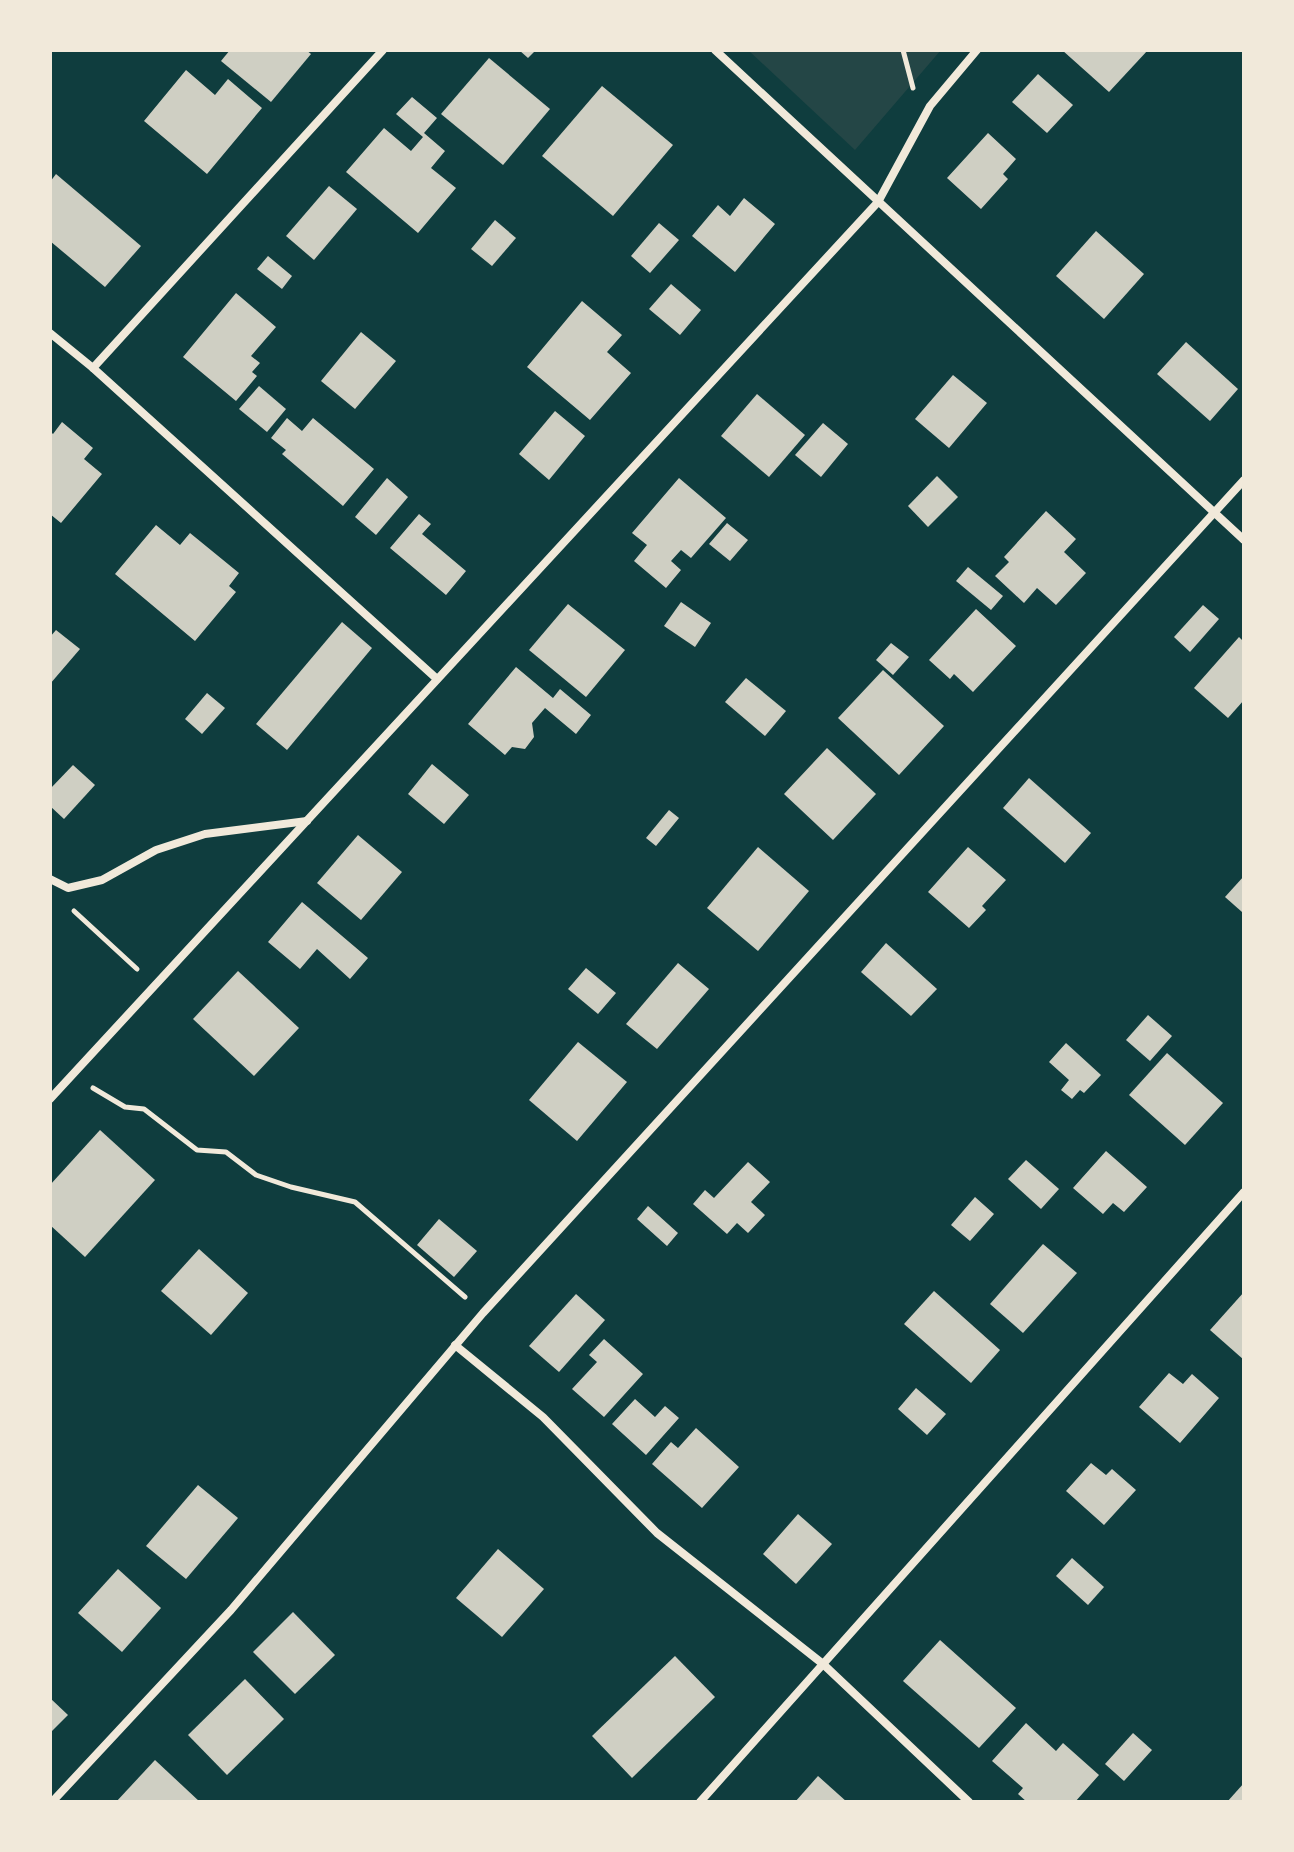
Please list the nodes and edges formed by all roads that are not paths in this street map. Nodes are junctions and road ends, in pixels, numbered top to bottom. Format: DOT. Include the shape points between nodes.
graph roads {
  1 [pos="383,50"];
  2 [pos="715,50"];
  3 [pos="977,50"];
  4 [pos="878,202"];
  5 [pos="50,333"];
  6 [pos="93,368"];
  7 [pos="1244,480"];
  8 [pos="1214,514"];
  9 [pos="1244,540"];
  10 [pos="437,679"];
  11 [pos="308,821"];
  12 [pos="50,879"];
  13 [pos="50,1099"];
  14 [pos="1244,1192"];
  15 [pos="455,1345"];
  16 [pos="823,1664"];
  17 [pos="52,1802"];
  18 [pos="700,1802"];
  19 [pos="969,1802"];
  1 -- 6 [label="street"];
  2 -- 4 [label="street"];
  3 -- 4 [label="street" via="930,106"];
  4 -- 8 [label="street"];
  4 -- 10 [label="street"];
  5 -- 6 [label="street"];
  6 -- 10 [label="street"];
  7 -- 8 [label="street"];
  8 -- 9 [label="street"];
  8 -- 15 [label="street"];
  10 -- 11 [label="street"];
  11 -- 12 [label="street" via="205,834 156,850 102,880 68,888"];
  11 -- 13 [label="street"];
  14 -- 16 [label="street"];
  15 -- 16 [label="street" via="543,1417 657,1533"];
  15 -- 17 [label="street" via="231,1610"];
  16 -- 18 [label="street"];
  16 -- 19 [label="street"];
}
